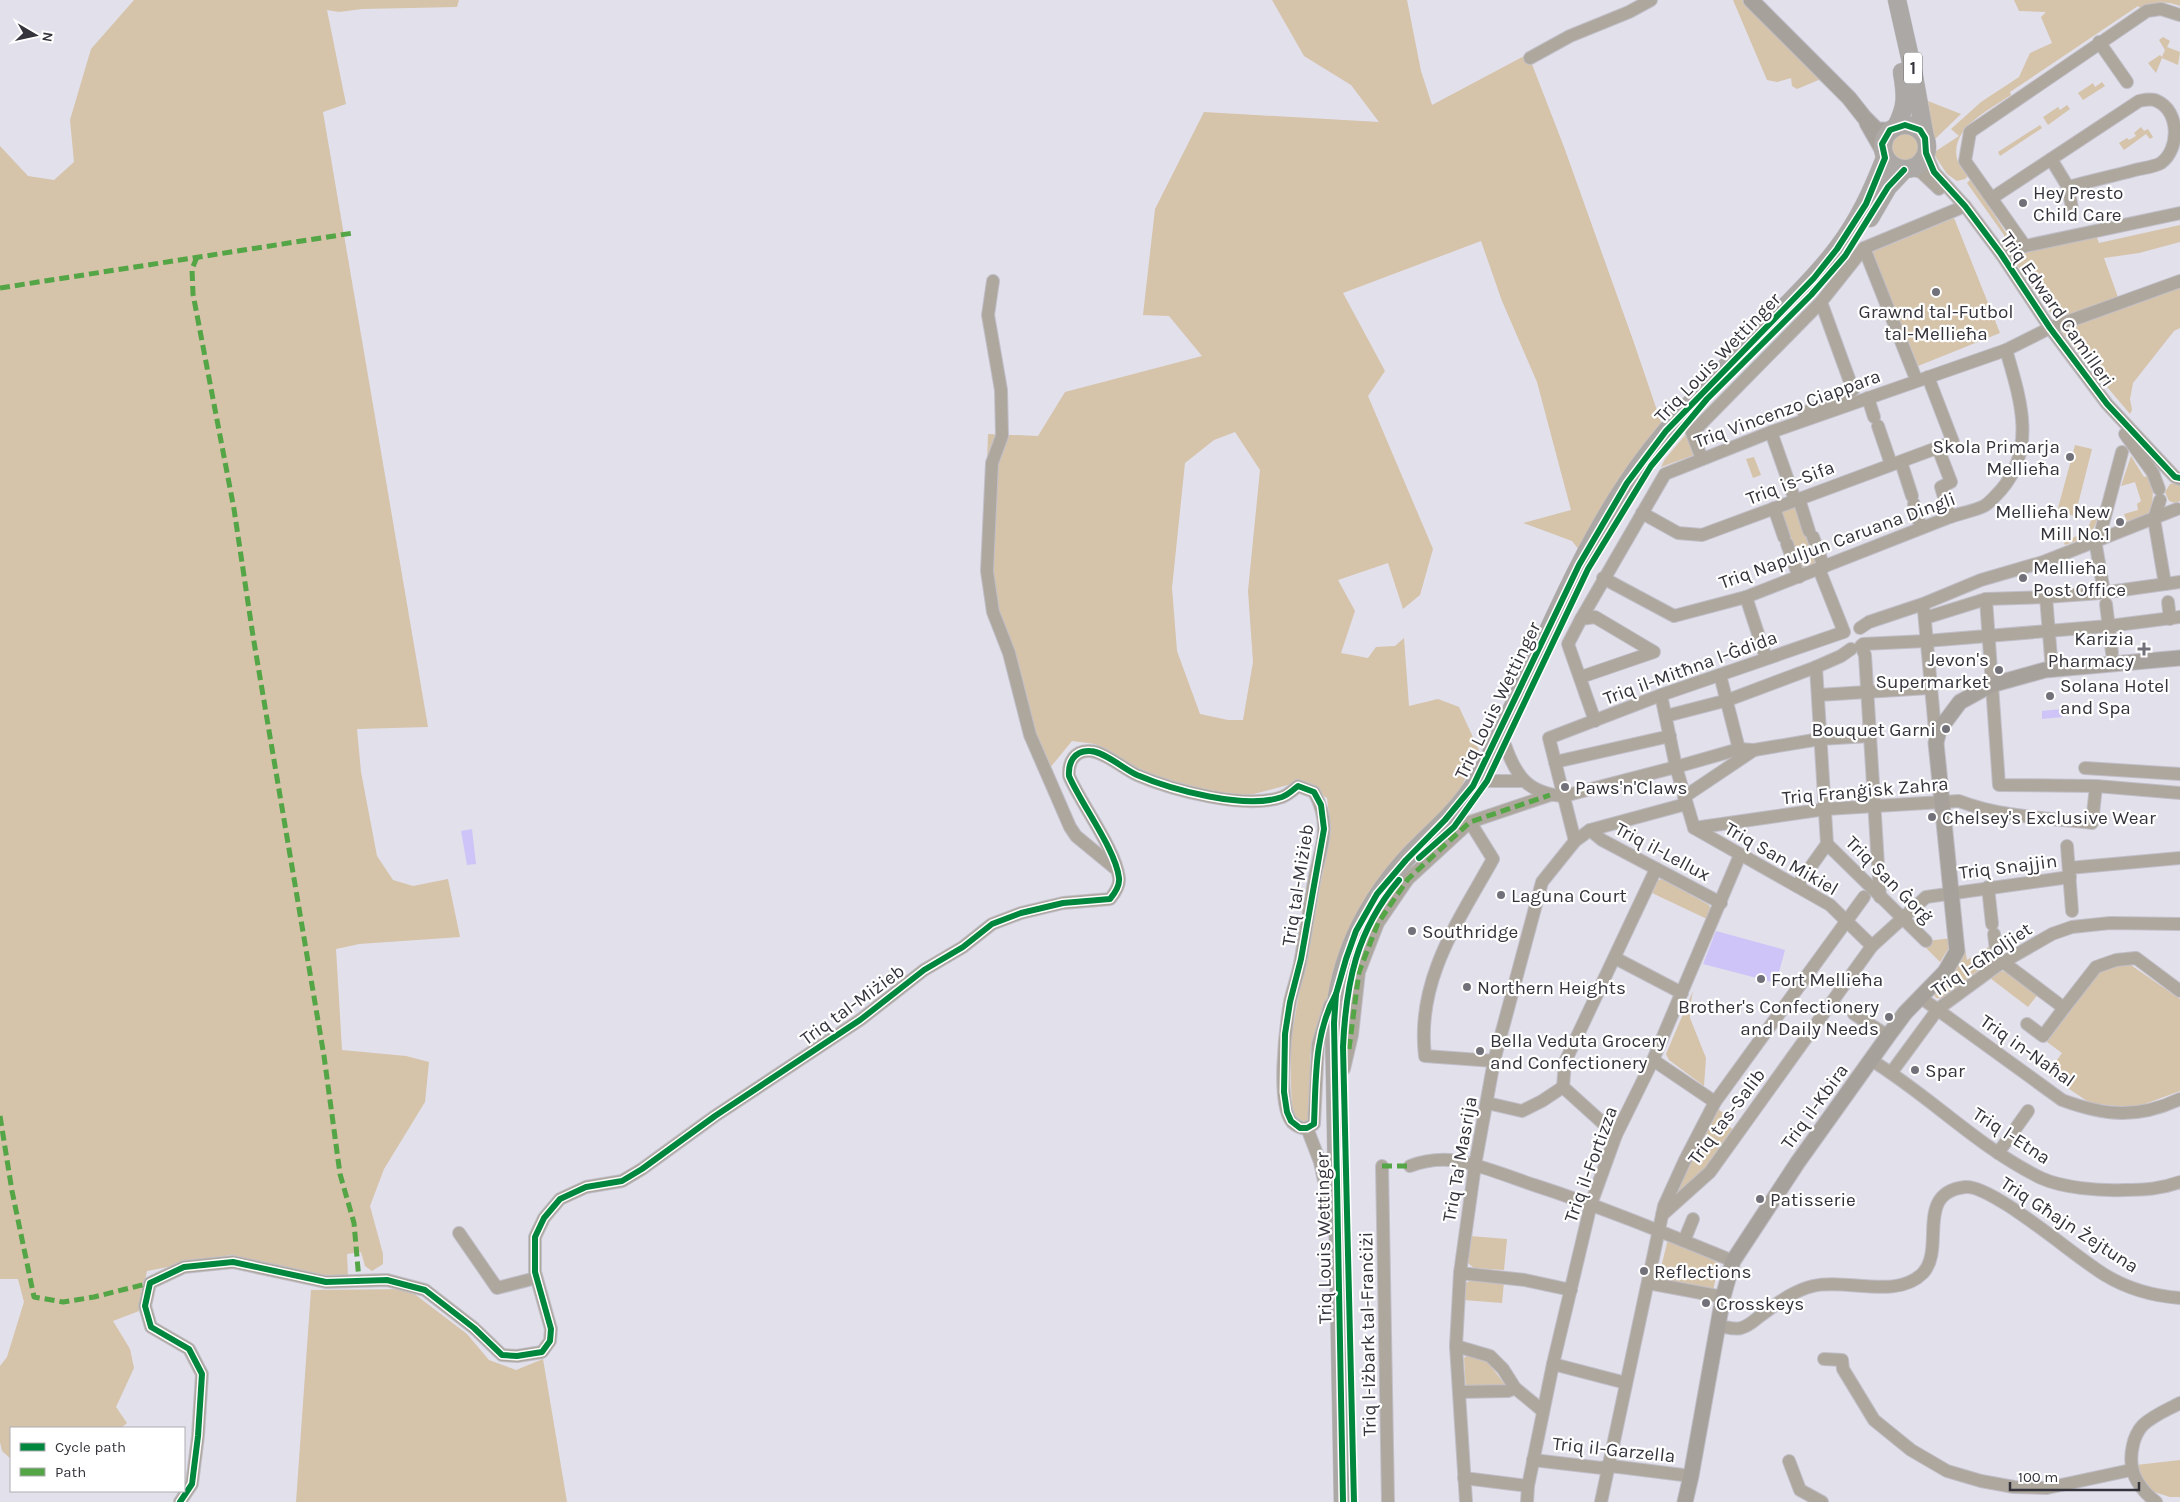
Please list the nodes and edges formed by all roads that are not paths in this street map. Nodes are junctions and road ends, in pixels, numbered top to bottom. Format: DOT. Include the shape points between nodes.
graph roads {
  1 [pos="1651,0"];
  2 [pos="1751,0"];
  3 [pos="1885,0"];
  4 [pos="1897,0"];
  5 [pos="2180,15"];
  6 [pos="2099,42"];
  7 [pos="1530,58"];
  8 [pos="2127,82"];
  9 [pos="1864,117"];
  10 [pos="1893,128"];
  11 [pos="1925,145"];
  12 [pos="1884,155"];
  13 [pos="2051,160"];
  14 [pos="1907,169"];
  15 [pos="2068,187"];
  16 [pos="1992,198"];
  17 [pos="1965,206"];
  18 [pos="2072,208"];
  19 [pos="2180,213"];
  20 [pos="2026,246"];
  21 [pos="1864,248"];
  22 [pos="2001,254"];
  23 [pos="993,281"];
  24 [pos="2180,281"];
  25 [pos="1821,302"];
  26 [pos="2050,328"];
  27 [pos="2006,350"];
  28 [pos="1914,374"];
  29 [pos="1928,377"];
  30 [pos="1868,398"];
  31 [pos="2107,404"];
  32 [pos="1800,415"];
  33 [pos="1770,432"];
  34 [pos="1938,448"];
  35 [pos="2122,452"];
  36 [pos="1702,459"];
  37 [pos="1896,463"];
  38 [pos="2179,478"];
  39 [pos="2159,494"];
  40 [pos="1797,500"];
  41 [pos="1774,508"];
  42 [pos="2178,509"];
  43 [pos="1642,513"];
  44 [pos="1950,516"];
  45 [pos="2154,519"];
  46 [pos="1921,528"];
  47 [pos="2097,539"];
  48 [pos="1821,568"];
  49 [pos="1798,577"];
  50 [pos="1603,578"];
  51 [pos="2180,582"];
  52 [pos="2165,584"];
  53 [pos="1746,597"];
  54 [pos="2046,597"];
  55 [pos="2105,598"];
  56 [pos="1986,599"];
  57 [pos="2168,602"];
  58 [pos="1923,604"];
  59 [pos="1925,618"];
  60 [pos="2175,618"];
  61 [pos="1581,619"];
  62 [pos="2109,626"];
  63 [pos="1860,628"];
  64 [pos="2049,631"];
  65 [pos="1844,632"];
  66 [pos="1988,636"];
  67 [pos="1926,641"];
  68 [pos="1859,646"];
  69 [pos="2112,653"];
  70 [pos="1766,658"];
  71 [pos="2180,658"];
  72 [pos="1816,667"];
  73 [pos="2052,670"];
  74 [pos="1720,675"];
  75 [pos="1581,677"];
  76 [pos="1991,685"];
  77 [pos="1929,688"];
  78 [pos="1867,693"];
  79 [pos="1661,695"];
  80 [pos="1818,695"];
  81 [pos="1728,700"];
  82 [pos="1666,716"];
  83 [pos="1596,722"];
  84 [pos="1670,736"];
  85 [pos="1870,736"];
  86 [pos="1820,739"];
  87 [pos="1936,743"];
  88 [pos="1505,745"];
  89 [pos="1739,749"];
  90 [pos="1754,750"];
  91 [pos="1555,762"];
  92 [pos="1676,768"];
  93 [pos="2085,768"];
  94 [pos="2180,774"];
  95 [pos="1487,781"];
  96 [pos="1523,781"];
  97 [pos="2096,786"];
  98 [pos="2180,793"];
  99 [pos="1550,795"];
  100 [pos="1564,796"];
  101 [pos="1685,801"];
  102 [pos="1941,802"];
  103 [pos="1874,806"];
  104 [pos="1826,809"];
  105 [pos="1470,822"];
  106 [pos="1694,828"];
  107 [pos="1590,830"];
  108 [pos="1575,841"];
  109 [pos="1827,844"];
  110 [pos="2066,846"];
  111 [pos="1740,855"];
  112 [pos="2180,858"];
  113 [pos="1116,869"];
  114 [pos="1656,869"];
  115 [pos="2069,872"];
  116 [pos="1797,886"];
  117 [pos="1988,888"];
  118 [pos="1950,892"];
  119 [pos="1864,897"];
  120 [pos="1880,897"];
  121 [pos="1721,903"];
  122 [pos="2072,911"];
  123 [pos="1902,919"];
  124 [pos="1848,922"];
  125 [pos="2180,924"];
  126 [pos="1926,940"];
  127 [pos="1872,946"];
  128 [pos="1614,958"];
  129 [pos="2001,964"];
  130 [pos="2180,991"];
  131 [pos="1682,993"];
  132 [pos="1336,994"];
  133 [pos="1920,998"];
  134 [pos="2064,1008"];
  135 [pos="1938,1010"];
  136 [pos="1854,1014"];
  137 [pos="2027,1024"];
  138 [pos="1888,1036"];
  139 [pos="1653,1060"];
  140 [pos="1871,1060"];
  141 [pos="1494,1061"];
  142 [pos="1344,1069"];
  143 [pos="1891,1072"];
  144 [pos="1563,1087"];
  145 [pos="2180,1099"];
  146 [pos="1715,1102"];
  147 [pos="1487,1103"];
  148 [pos="2028,1111"];
  149 [pos="1308,1128"];
  150 [pos="1616,1135"];
  151 [pos="1998,1153"];
  152 [pos="1475,1165"];
  153 [pos="1382,1166"];
  154 [pos="1410,1166"];
  155 [pos="2180,1182"];
  156 [pos="1591,1204"];
  157 [pos="1662,1215"];
  158 [pos="1694,1219"];
  159 [pos="1660,1230"];
  160 [pos="460,1233"];
  161 [pos="1684,1241"];
  162 [pos="1339,1246"];
  163 [pos="1733,1261"];
  164 [pos="1460,1273"];
  165 [pos="536,1278"];
  166 [pos="1648,1283"];
  167 [pos="1571,1290"];
  168 [pos="1723,1297"];
  169 [pos="2180,1298"];
  170 [pos="1719,1326"];
  171 [pos="1456,1346"];
  172 [pos="1824,1359"];
  173 [pos="1553,1364"];
  174 [pos="1626,1383"];
  175 [pos="1514,1388"];
  176 [pos="1459,1392"];
  177 [pos="2180,1403"];
  178 [pos="1543,1411"];
  179 [pos="1533,1460"];
  180 [pos="1789,1461"];
  181 [pos="1608,1466"];
  182 [pos="2131,1470"];
  183 [pos="1691,1476"];
  184 [pos="1464,1478"];
  185 [pos="1528,1486"];
  186 [pos="1799,1496"];
  187 [pos="180,1502"];
  188 [pos="1343,1502"];
  189 [pos="1354,1502"];
  190 [pos="1388,1502"];
  191 [pos="1466,1502"];
  192 [pos="1527,1502"];
  193 [pos="1601,1502"];
  194 [pos="1685,1502"];
  195 [pos="1822,1502"];
  196 [pos="2156,1502"];
  1 -- 7 [label="street" via="1570,36"];
  2 -- 9 [label="main road"];
  3 -- 10 [label="highway, 1" via="1905,88 1905,110"];
  4 -- 11 [label="highway, 1"];
  5 -- 6 [label="street" via="2161,9 2147,11"];
  6 -- 8 [label="street"];
  6 -- 16 [label="street" via="1970,132 1964,161"];
  9 -- 10 [label="main road" via="1877,130"];
  9 -- 12 [label="main road"];
  10 -- 11 [label="highway" via="1905,124 1913,126"];
  10 -- 12 [label="highway" via="1882,144"];
  11 -- 14 [label="highway" via="1922,161"];
  11 -- 17 [label="street, Triq Edward Camilleri" via="1934,172"];
  12 -- 14 [label="highway" via="1896,168"];
  12 -- 132 [label="highway, Triq Louis Wettinger" via="1866,204 1837,249 1814,278 1666,431 1627,483 1579,565 1473,786 1377,894 1356,931"];
  13 -- 15 [label="street"];
  13 -- 15 [label="street" via="2139,101 2155,99 2174,115 2177,144 2160,164"];
  13 -- 16 [label="street"];
  14 -- 17 [label="street, Triq Edward Camilleri" via="1927,177 1951,201"];
  14 -- 88 [label="highway, Triq Louis Wettinger" via="1888,188 1845,256 1811,295 1707,399 1651,466 1588,569"];
  15 -- 18 [label="street"];
  16 -- 20 [label="street"];
  17 -- 21 [label="street"];
  17 -- 22 [label="street, Triq Edward Camilleri"];
  19 -- 20 [label="street"];
  20 -- 22 [label="street"];
  21 -- 25 [label="street"];
  21 -- 28 [label="street"];
  22 -- 26 [label="street, Triq Edward Camilleri"];
  23 -- 113 [label="street" via="988,315 1001,390 1002,436 992,463 987,571 993,612 1008,653 1030,735 1070,827 1076,836"];
  24 -- 26 [label="street, Triq Vincenzo Ciappara"];
  25 -- 32 [label="street" via="1853,390"];
  25 -- 36 [label="street" via="1692,433"];
  26 -- 27 [label="street, Triq Vincenzo Ciappara"];
  26 -- 31 [label="street, Triq Edward Camilleri"];
  27 -- 29 [label="street, Triq Vincenzo Ciappara"];
  27 -- 44 [label="street, Triq Napuljun Caruana Dingli" via="2023,416 2015,469 1984,506"];
  29 -- 30 [label="street, Triq Vincenzo Ciappara"];
  29 -- 34 [label="street, Triq is-Sifa" via="1953,442"];
  30 -- 33 [label="street, Triq Vincenzo Ciappara"];
  30 -- 37 [label="street"];
  31 -- 38 [label="street, Triq Edward Camilleri"];
  31 -- 39 [label="street, Triq Edward Camilleri" via="2153,473"];
  33 -- 36 [label="street, Triq Vincenzo Ciappara"];
  33 -- 40 [label="street"];
  34 -- 37 [label="street, Triq is-Sifa"];
  34 -- 44 [label="street" via="1951,482 1941,487"];
  35 -- 47 [label="street"];
  36 -- 43 [label="street, Triq Vincenzo Ciappara" via="1665,474"];
  37 -- 40 [label="street, Triq is-Sifa"];
  37 -- 46 [label="street" via="1913,500"];
  38 -- 39 [label="street" via="2164,482"];
  39 -- 42 [label="street" via="2166,507"];
  39 -- 45 [label="street"];
  40 -- 41 [label="street, Triq is-Sifa"];
  40 -- 48 [label="street"];
  41 -- 43 [label="street, Triq is-Sifa" via="1702,535 1678,533"];
  41 -- 49 [label="street"];
  42 -- 45 [label="street"];
  43 -- 50 [label="street, Triq Vincenzo Ciappara"];
  44 -- 46 [label="street, Triq Napuljun Caruana Dingli"];
  45 -- 47 [label="street"];
  45 -- 52 [label="street"];
  46 -- 48 [label="street, Triq Napuljun Caruana Dingli"];
  47 -- 55 [label="street"];
  47 -- 58 [label="street"];
  48 -- 49 [label="street, Triq Napuljun Caruana Dingli"];
  48 -- 65 [label="street"];
  49 -- 53 [label="street, Triq Napuljun Caruana Dingli"];
  50 -- 53 [label="street, Triq Napuljun Caruana Dingli" via="1674,616"];
  50 -- 61 [label="street, Triq Vincenzo Ciappara"];
  51 -- 52 [label="street"];
  52 -- 55 [label="street"];
  53 -- 70 [label="street"];
  54 -- 55 [label="street"];
  54 -- 56 [label="street"];
  54 -- 64 [label="street"];
  55 -- 62 [label="street"];
  56 -- 59 [label="street"];
  56 -- 66 [label="street"];
  57 -- 60 [label="street"];
  58 -- 59 [label="street"];
  58 -- 63 [label="street"];
  59 -- 67 [label="street"];
  60 -- 62 [label="street"];
  61 -- 75 [label="street, Triq Vincenzo Ciappara" via="1568,644"];
  61 -- 75 [label="street" via="1595,617 1654,652"];
  62 -- 64 [label="street"];
  62 -- 69 [label="street"];
  63 -- 65 [label="street" via="1850,627"];
  63 -- 68 [label="street" via="1864,634"];
  64 -- 66 [label="street"];
  64 -- 73 [label="street"];
  65 -- 68 [label="street" via="1843,642"];
  65 -- 70 [label="street, Triq il-Mitħna l-Ġdida"];
  66 -- 67 [label="street"];
  66 -- 76 [label="street"];
  67 -- 68 [label="street"];
  67 -- 77 [label="street"];
  68 -- 72 [label="street"];
  68 -- 78 [label="street" via="1865,655"];
  70 -- 74 [label="street, Triq il-Mitħna l-Ġdida"];
  71 -- 73 [label="main road"];
  72 -- 80 [label="street"];
  72 -- 81 [label="street"];
  73 -- 76 [label="main road"];
  74 -- 79 [label="street, Triq il-Mitħna l-Ġdida"];
  74 -- 81 [label="street"];
  75 -- 83 [label="street, Triq Vincenzo Ciappara"];
  76 -- 87 [label="main road" via="1960,702 1939,730"];
  76 -- 97 [label="street" via="1999,785"];
  77 -- 78 [label="street"];
  77 -- 87 [label="street"];
  78 -- 80 [label="street"];
  78 -- 85 [label="street"];
  79 -- 82 [label="street"];
  79 -- 83 [label="street, Triq il-Mitħna l-Ġdida"];
  80 -- 86 [label="street"];
  81 -- 82 [label="street"];
  81 -- 89 [label="street"];
  82 -- 84 [label="street"];
  83 -- 91 [label="street, Triq il-Mitħna l-Ġdida" via="1549,738"];
  84 -- 91 [label="street"];
  84 -- 92 [label="street"];
  85 -- 86 [label="street"];
  85 -- 103 [label="street"];
  86 -- 90 [label="street"];
  86 -- 104 [label="street"];
  87 -- 102 [label="main road, Triq il-Kbira"];
  88 -- 95 [label="highway, Triq Louis Wettinger"];
  88 -- 96 [label="street" via="1513,767"];
  89 -- 90 [label="street"];
  89 -- 92 [label="street"];
  90 -- 101 [label="street"];
  91 -- 100 [label="street"];
  92 -- 100 [label="street"];
  92 -- 101 [label="street"];
  93 -- 94 [label="street"];
  95 -- 96 [label="street"];
  95 -- 142 [label="highway, Triq Louis Wettinger" via="1454,826 1396,883 1359,948 1346,998"];
  96 -- 99 [label="street"];
  97 -- 98 [label="street"];
  97 -- 102 [label="street, Triq Franġisk Zahra" via="2092,823 2031,816 1959,801"];
  99 -- 100 [label="street"];
  99 -- 105 [label="street"];
  100 -- 108 [label="street"];
  101 -- 106 [label="street"];
  101 -- 107 [label="street"];
  102 -- 103 [label="street, Triq Franġisk Zahra"];
  102 -- 118 [label="main road, Triq il-Kbira"];
  103 -- 104 [label="street, Triq Franġisk Zahra"];
  103 -- 120 [label="street"];
  104 -- 106 [label="street, Triq Franġisk Zahra"];
  104 -- 109 [label="street"];
  105 -- 141 [label="street" via="1493,858 1442,950 1426,1002 1423,1041 1425,1056"];
  105 -- 142 [label="street" via="1408,879 1378,923 1359,972 1352,1035"];
  106 -- 111 [label="street, Triq San Mikiel"];
  107 -- 108 [label="street, Triq Ta' Masrija"];
  107 -- 114 [label="street, Triq il-Lellux" via="1602,840"];
  108 -- 141 [label="street, Triq Ta' Masrija" via="1542,882"];
  109 -- 116 [label="street"];
  109 -- 120 [label="street, Triq San Ġorġ"];
  110 -- 115 [label="street"];
  111 -- 116 [label="street, Triq San Mikiel"];
  111 -- 121 [label="street, Triq il-Fortizza"];
  112 -- 115 [label="street, Triq Snajjin"];
  113 -- 149 [label="street, Triq tal-Miżieb" via="1111,853 1070,776 1068,766 1071,759 1084,751 1096,752 1138,775 1214,797 1264,800 1284,797 1298,786 1314,792 1321,805 1324,828 1301,959 1290,1002 1284,1065 1287,1112 1295,1125"];
  113 -- 165 [label="street, Triq tal-Miżieb" via="1119,879 1117,891 1110,899 1063,903 992,924 963,947 924,970 860,1020 715,1116 642,1169 622,1181 586,1187 560,1199 544,1218 535,1237"];
  114 -- 121 [label="street, Triq il-Lellux"];
  114 -- 128 [label="street"];
  115 -- 117 [label="street, Triq Snajjin"];
  115 -- 122 [label="street"];
  116 -- 124 [label="street, Triq San Mikiel" via="1830,905"];
  117 -- 118 [label="street, Triq Snajjin"];
  117 -- 129 [label="street"];
  118 -- 123 [label="street, Triq tas-Salib" via="1926,897"];
  118 -- 133 [label="main road, Triq il-Kbira" via="1957,951 1945,972"];
  119 -- 124 [label="street"];
  120 -- 123 [label="street, Triq San Ġorġ"];
  121 -- 131 [label="street, Triq il-Fortizza"];
  123 -- 126 [label="street, Triq San Ġorġ"];
  123 -- 127 [label="street, Triq tas-Salib"];
  124 -- 127 [label="street, Triq San Mikiel"];
  124 -- 146 [label="street"];
  125 -- 129 [label="street, Triq l-Għoljiet" via="2110,922 2072,927 2052,934"];
  127 -- 157 [label="street, Triq tas-Salib" via="1710,1172"];
  128 -- 131 [label="street"];
  128 -- 144 [label="street" via="1565,1062"];
  129 -- 134 [label="street"];
  129 -- 135 [label="street, Triq l-Għoljiet"];
  130 -- 134 [label="street" via="2136,958 2116,960 2096,967"];
  131 -- 139 [label="street, Triq il-Fortizza"];
  132 -- 149 [label="street" via="1318,1044 1314,1124"];
  132 -- 162 [label="highway, Triq Louis Wettinger"];
  133 -- 135 [label="street, Triq in-Naħal"];
  133 -- 138 [label="main road, Triq il-Kbira"];
  134 -- 137 [label="street" via="2043,1036"];
  135 -- 143 [label="street, Triq l-Għoljiet"];
  135 -- 145 [label="street, Triq in-Naħal" via="2062,1100 2089,1110 2121,1114 2155,1110"];
  136 -- 138 [label="street"];
  138 -- 140 [label="main road, Triq il-Kbira"];
  139 -- 146 [label="street"];
  139 -- 150 [label="street, Triq il-Fortizza"];
  140 -- 143 [label="street, Triq l-Etna"];
  140 -- 163 [label="main road, Triq il-Kbira" via="1795,1159"];
  141 -- 147 [label="street, Triq Ta' Masrija"];
  142 -- 189 [label="highway, Triq Louis Wettinger"];
  143 -- 151 [label="street, Triq l-Etna"];
  144 -- 147 [label="street" via="1522,1111"];
  144 -- 150 [label="street"];
  146 -- 157 [label="street" via="1685,1160"];
  147 -- 152 [label="street, Triq Ta' Masrija"];
  148 -- 151 [label="street"];
  149 -- 162 [label="street" via="1320,1162 1330,1227"];
  150 -- 156 [label="street, Triq il-Fortizza"];
  151 -- 155 [label="street, Triq l-Etna" via="2043,1178 2095,1191 2160,1189"];
  152 -- 154 [label="street" via="1427,1160"];
  152 -- 156 [label="street"];
  152 -- 164 [label="street, Triq Ta' Masrija"];
  153 -- 190 [label="street, Triq l-Iżbark tal-Franċiżi"];
  156 -- 159 [label="street"];
  156 -- 167 [label="street, Triq il-Fortizza"];
  157 -- 159 [label="street"];
  158 -- 161 [label="street"];
  159 -- 161 [label="street"];
  159 -- 166 [label="street"];
  160 -- 165 [label="street" via="497,1288"];
  161 -- 163 [label="street"];
  162 -- 188 [label="highway, Triq Louis Wettinger"];
  163 -- 168 [label="main road, Triq il-Kbira"];
  164 -- 167 [label="street" via="1525,1280"];
  164 -- 171 [label="street, Triq Ta' Masrija"];
  165 -- 187 [label="street, Triq tal-Miżieb" via="549,1315 550,1341 542,1352 517,1356 502,1355 474,1328 424,1290 388,1280 326,1282 232,1262 184,1267 150,1283 145,1306 151,1327 189,1349 202,1374 192,1484"];
  166 -- 168 [label="street"];
  166 -- 174 [label="street"];
  167 -- 173 [label="street, Triq il-Fortizza"];
  168 -- 170 [label="main road, Triq il-Kbira"];
  169 -- 170 [label="street, Triq Għajn Żejtuna" via="2157,1296 2135,1289 2105,1274 1992,1194 1967,1187 1953,1189 1938,1204 1934,1214 1930,1264 1912,1282 1897,1287 1814,1286 1790,1294 1748,1325 1740,1328"];
  170 -- 183 [label="main road, Triq il-Kbira"];
  171 -- 175 [label="street" via="1490,1356 1503,1369"];
  171 -- 176 [label="street, Triq Ta' Masrija"];
  172 -- 182 [label="street" via="1842,1360 1843,1369 1874,1420 1911,1450 1947,1471 2014,1487 2047,1488"];
  173 -- 174 [label="street"];
  173 -- 178 [label="street, Triq il-Fortizza"];
  174 -- 181 [label="street"];
  175 -- 176 [label="street" via="1508,1391"];
  175 -- 178 [label="street"];
  176 -- 184 [label="street, Triq Ta' Masrija"];
  177 -- 182 [label="street" via="2141,1427 2130,1456"];
  178 -- 179 [label="street, Triq il-Fortizza"];
  179 -- 181 [label="street, Triq il-Garzella"];
  179 -- 185 [label="street, Triq il-Fortizza"];
  180 -- 186 [label="street"];
  181 -- 183 [label="street, Triq il-Garzella"];
  181 -- 193 [label="street"];
  182 -- 196 [label="street" via="2145,1493"];
  183 -- 194 [label="main road, Triq il-Kbira"];
  184 -- 185 [label="street"];
  184 -- 191 [label="street, Triq Ta' Masrija"];
  185 -- 192 [label="street, Triq il-Fortizza"];
  186 -- 195 [label="street"];
}
